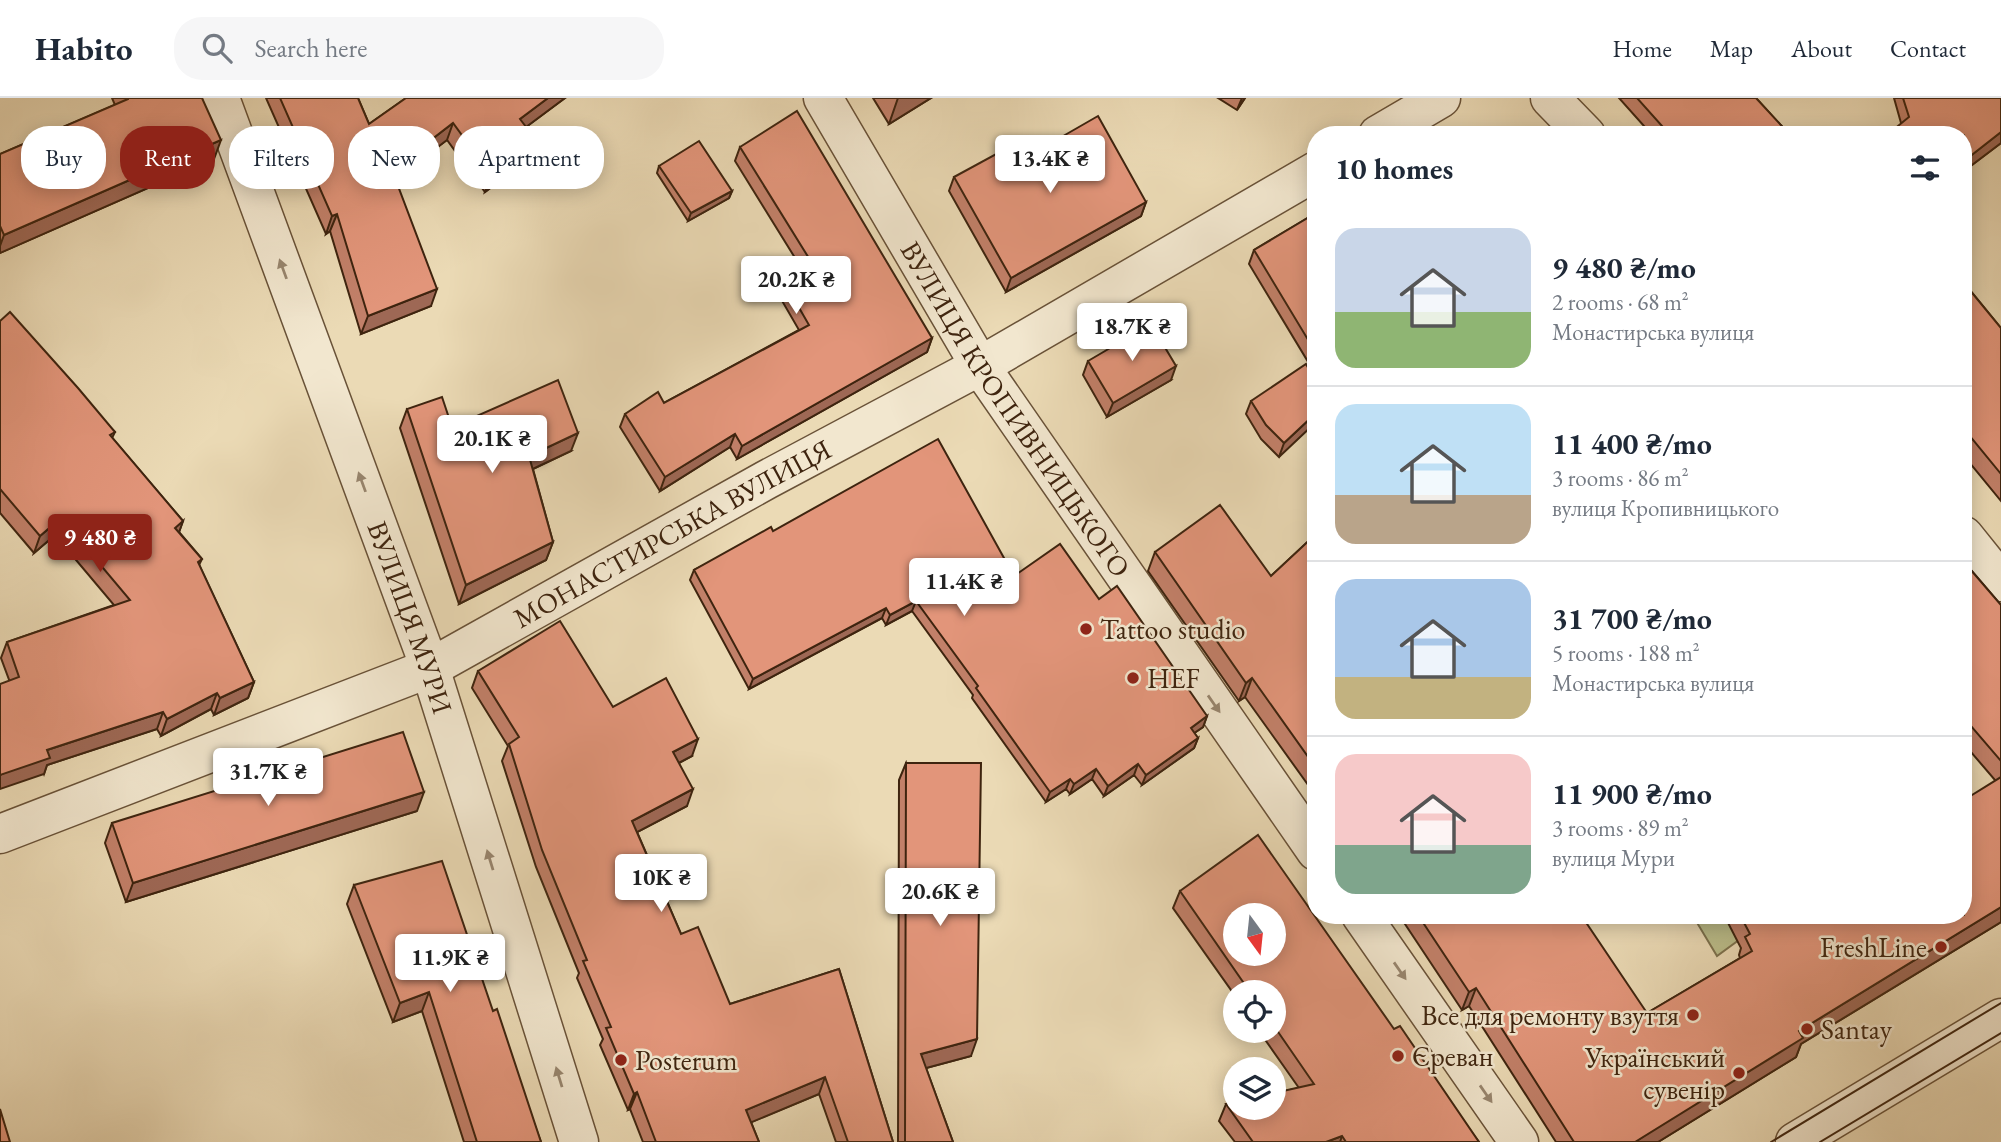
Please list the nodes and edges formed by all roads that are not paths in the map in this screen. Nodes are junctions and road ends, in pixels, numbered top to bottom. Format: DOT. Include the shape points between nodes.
graph roads {
  1 [pos="220,98"];
  2 [pos="823,98"];
  3 [pos="1441,98"];
  4 [pos="1550,98"];
  5 [pos="1393,126"];
  6 [pos="1577,126"];
  7 [pos="1307,176"];
  8 [pos="980,366"];
  9 [pos="1972,546"];
  10 [pos="2001,582"];
  11 [pos="430,668"];
  12 [pos="0,834"];
  13 [pos="1307,838"];
  14 [pos="1367,924"];
  15 [pos="2001,1018"];
  16 [pos="579,1142"];
  17 [pos="1519,1142"];
  18 [pos="1795,1142"];
  11 -- 1 [label="street, ВУЛИЦЯ МУРИ, one-way"];
  2 -- 8 [label="street, ВУЛИЦЯ КРОПИВНИЦЬКОГО"];
  3 -- 5 [label="street"];
  4 -- 6 [label="street"];
  7 -- 8 [label="street, МОНАСТИРСЬКА ВУЛИЦЯ"];
  8 -- 11 [label="street, МОНАСТИРСЬКА ВУЛИЦЯ"];
  8 -- 13 [label="street, ВУЛИЦЯ КРОПИВНИЦЬКОГО, one-way"];
  9 -- 10 [label="street"];
  11 -- 12 [label="street, МОНАСТИРСЬКА ВУЛИЦЯ"];
  16 -- 11 [label="street, ВУЛИЦЯ МУРИ, one-way"];
  14 -- 17 [label="street, one-way"];
  15 -- 18 [label="street"];
}
